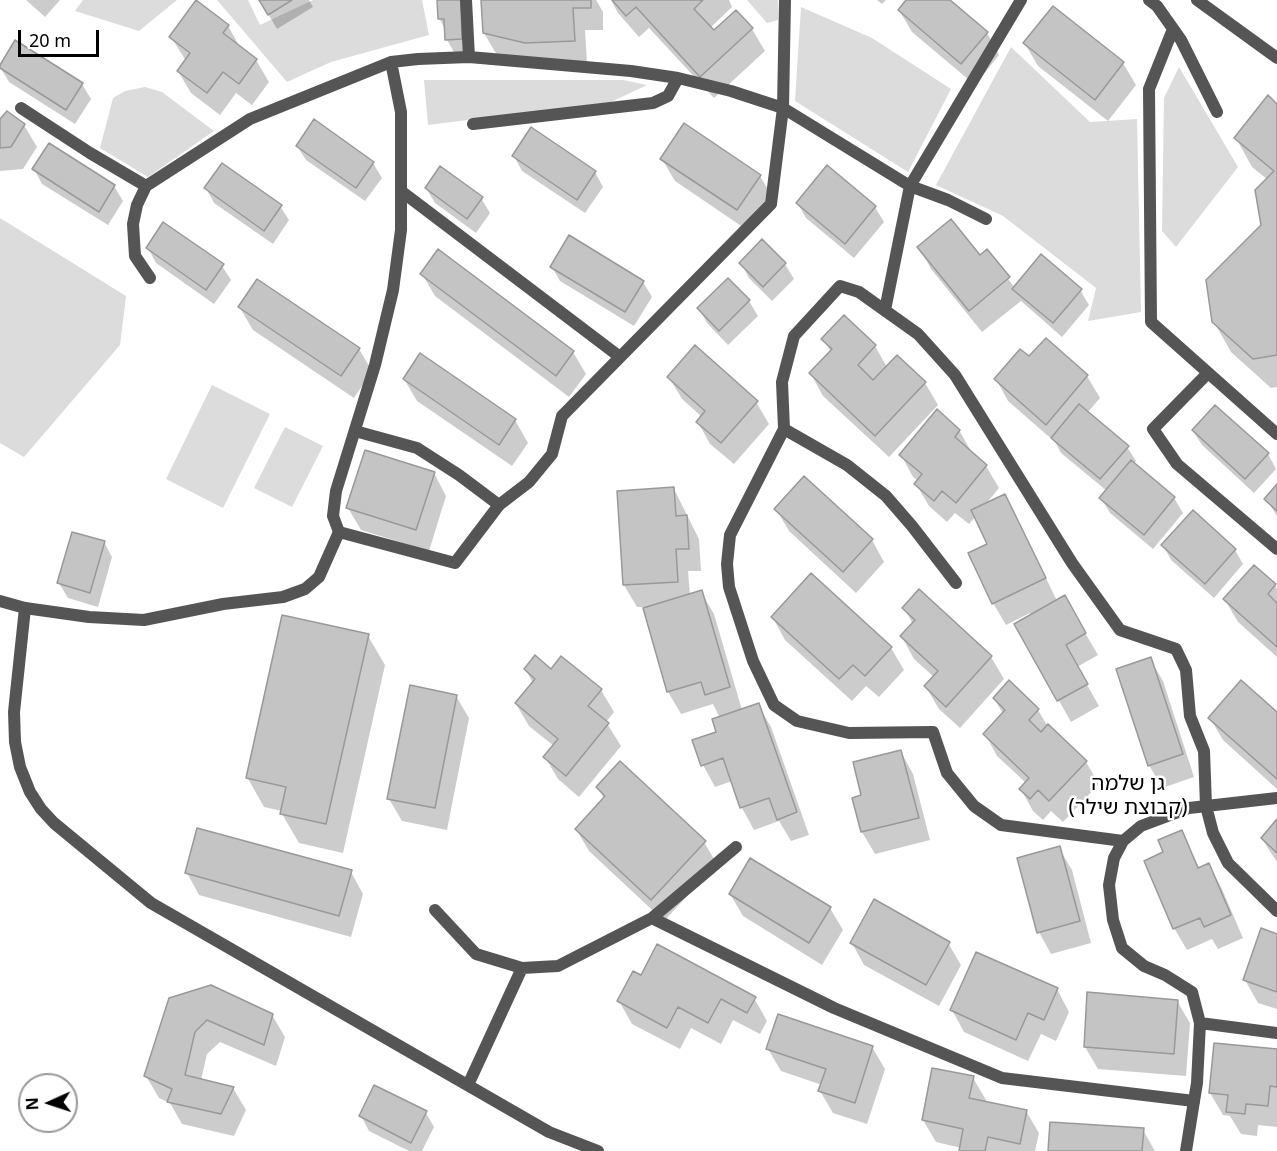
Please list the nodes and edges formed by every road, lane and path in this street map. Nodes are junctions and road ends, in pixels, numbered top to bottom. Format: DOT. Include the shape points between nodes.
graph roads {
  1 [pos="466,0"];
  2 [pos="785,0"];
  3 [pos="1021,0"];
  4 [pos="1149,0"];
  5 [pos="1197,0"];
  6 [pos="1173,29"];
  7 [pos="469,57"];
  8 [pos="1277,58"];
  9 [pos="392,62"];
  10 [pos="678,78"];
  11 [pos="21,108"];
  12 [pos="783,108"];
  13 [pos="1217,112"];
  14 [pos="473,124"];
  15 [pos="146,186"];
  16 [pos="910,186"];
  17 [pos="401,191"];
  18 [pos="986,219"];
  19 [pos="150,278"];
  20 [pos="885,310"];
  21 [pos="620,357"];
  22 [pos="1208,373"];
  23 [pos="784,429"];
  24 [pos="355,430"];
  25 [pos="1277,434"];
  26 [pos="499,505"];
  27 [pos="339,532"];
  28 [pos="1277,549"];
  29 [pos="956,583"];
  30 [pos="0,601"];
  31 [pos="25,608"];
  32 [pos="1277,798"];
  33 [pos="1206,806"];
  34 [pos="1123,841"];
  35 [pos="736,848"];
  36 [pos="435,910"];
  37 [pos="1277,911"];
  38 [pos="652,918"];
  39 [pos="522,968"];
  40 [pos="1200,1023"];
  41 [pos="1277,1034"];
  42 [pos="468,1085"];
  43 [pos="1194,1101"];
  44 [pos="598,1151"];
  45 [pos="1186,1151"];
  1 -- 7 [label="street"];
  2 -- 12 [label="street"];
  3 -- 16 [label="street"];
  4 -- 6 [label="street"];
  5 -- 8 [label="street"];
  6 -- 13 [label="street"];
  6 -- 22 [label="street" via="1149,89 1151,322"];
  7 -- 9 [label="street"];
  7 -- 10 [label="street"];
  9 -- 15 [label="street" via="250,119"];
  9 -- 17 [label="street" via="401,112"];
  10 -- 12 [label="street"];
  10 -- 14 [label="street" via="668,96 653,103"];
  11 -- 15 [label="street"];
  12 -- 16 [label="street"];
  12 -- 21 [label="street" via="771,204"];
  15 -- 19 [label="street" via="133,224 135,256"];
  16 -- 18 [label="street"];
  16 -- 20 [label="street"];
  17 -- 21 [label="street"];
  17 -- 24 [label="street" via="401,230 393,291"];
  20 -- 23 [label="street" via="859,292 840,286 794,336 782,382"];
  20 -- 33 [label="street" via="918,334 955,375 1072,562 1120,630 1176,650 1186,670 1190,716 1204,751"];
  21 -- 26 [label="street" via="562,416 552,454 529,482"];
  22 -- 25 [label="street"];
  22 -- 28 [label="street" via="1153,429 1177,464"];
  23 -- 29 [label="street" via="847,465 886,496"];
  23 -- 34 [label="street" via="730,535 728,564 729,587 753,661 774,705 797,721 849,733 933,732 947,773 974,806 1001,825"];
  24 -- 26 [label="street" via="417,448"];
  24 -- 27 [label="street" via="336,491 333,516"];
  26 -- 27 [label="street" via="455,563"];
  27 -- 31 [label="street" via="319,577 305,589 283,597 144,620"];
  30 -- 31 [label="street"];
  31 -- 42 [label="street" via="14,712 15,742 30,792 48,816 150,903"];
  32 -- 33 [label="street"];
  33 -- 34 [label="street" via="1189,808 1141,826"];
  33 -- 37 [label="street" via="1213,833 1228,863"];
  34 -- 40 [label="street" via="1114,858 1109,885 1113,920 1122,948 1144,966 1192,992"];
  35 -- 38 [label="street"];
  36 -- 39 [label="street" via="476,954"];
  38 -- 39 [label="street" via="558,966"];
  38 -- 43 [label="street" via="834,1008 1002,1078"];
  39 -- 42 [label="street"];
  40 -- 41 [label="street"];
  40 -- 43 [label="street"];
  42 -- 44 [label="street" via="549,1131"];
  43 -- 45 [label="street"];
}
